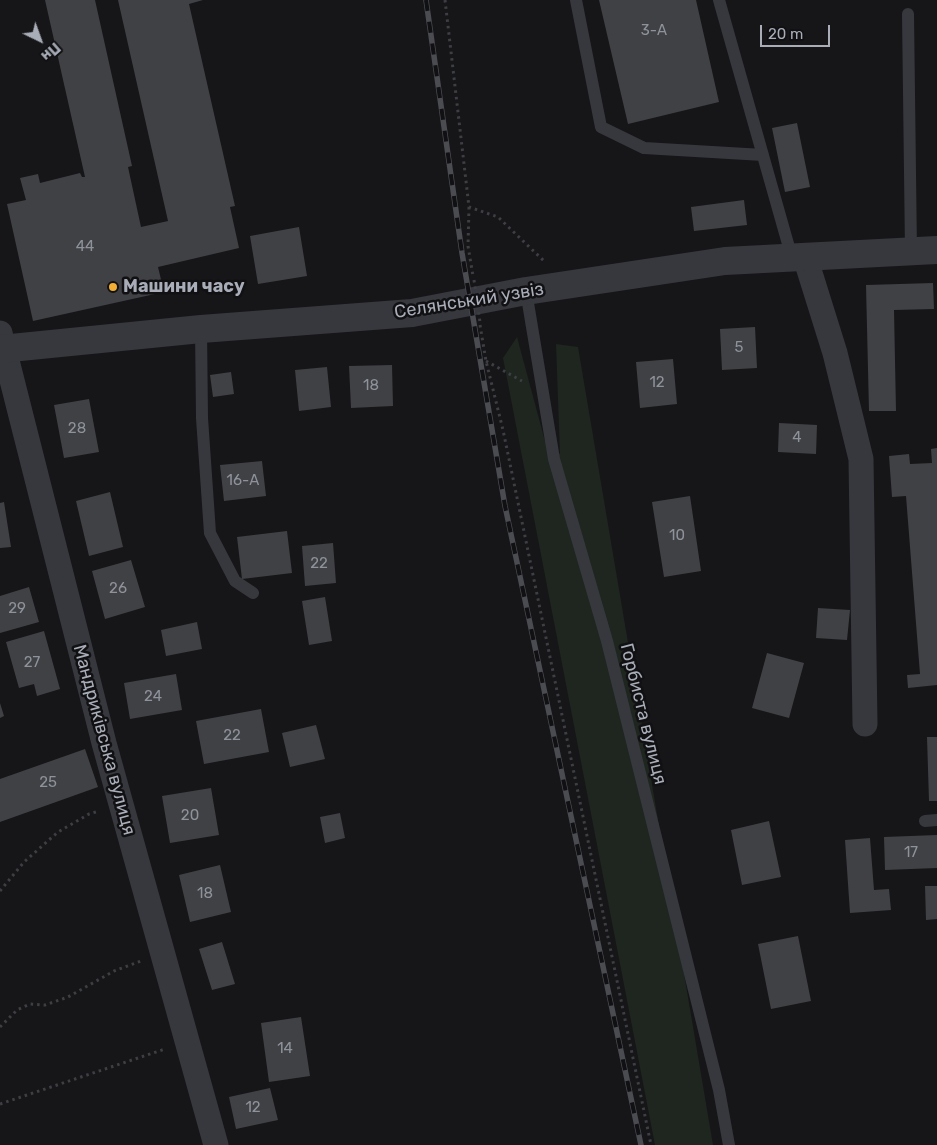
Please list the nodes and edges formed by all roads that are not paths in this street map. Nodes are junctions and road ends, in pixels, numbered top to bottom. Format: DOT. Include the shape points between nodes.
graph roads {
  1 [pos="576,0"];
  2 [pos="719,0"];
  3 [pos="908,14"];
  4 [pos="763,155"];
  5 [pos="924,251"];
  6 [pos="799,257"];
  7 [pos="526,291"];
  8 [pos="201,329"];
  9 [pos="1,344"];
  10 [pos="253,594"];
  11 [pos="864,724"];
  12 [pos="216,1145"];
  13 [pos="729,1145"];
  1 -- 4 [label="lane" via="600,127 644,148"];
  2 -- 4 [label="lane"];
  3 -- 5 [label="lane"];
  4 -- 6 [label="lane"];
  5 -- 6 [label="street, Селянський узвіз"];
  6 -- 7 [label="street, Селянський узвіз" via="725,261"];
  6 -- 11 [label="street" via="835,353 861,459"];
  7 -- 8 [label="street, Селянський узвіз" via="412,312"];
  7 -- 13 [label="lane, Горбиста вулиця" via="554,459 607,641"];
  8 -- 9 [label="street, Селянський узвіз"];
  8 -- 10 [label="lane" via="202,418 210,533 235,581"];
  9 -- 12 [label="street, Мандриківська вулиця" via="121,803"];
}
